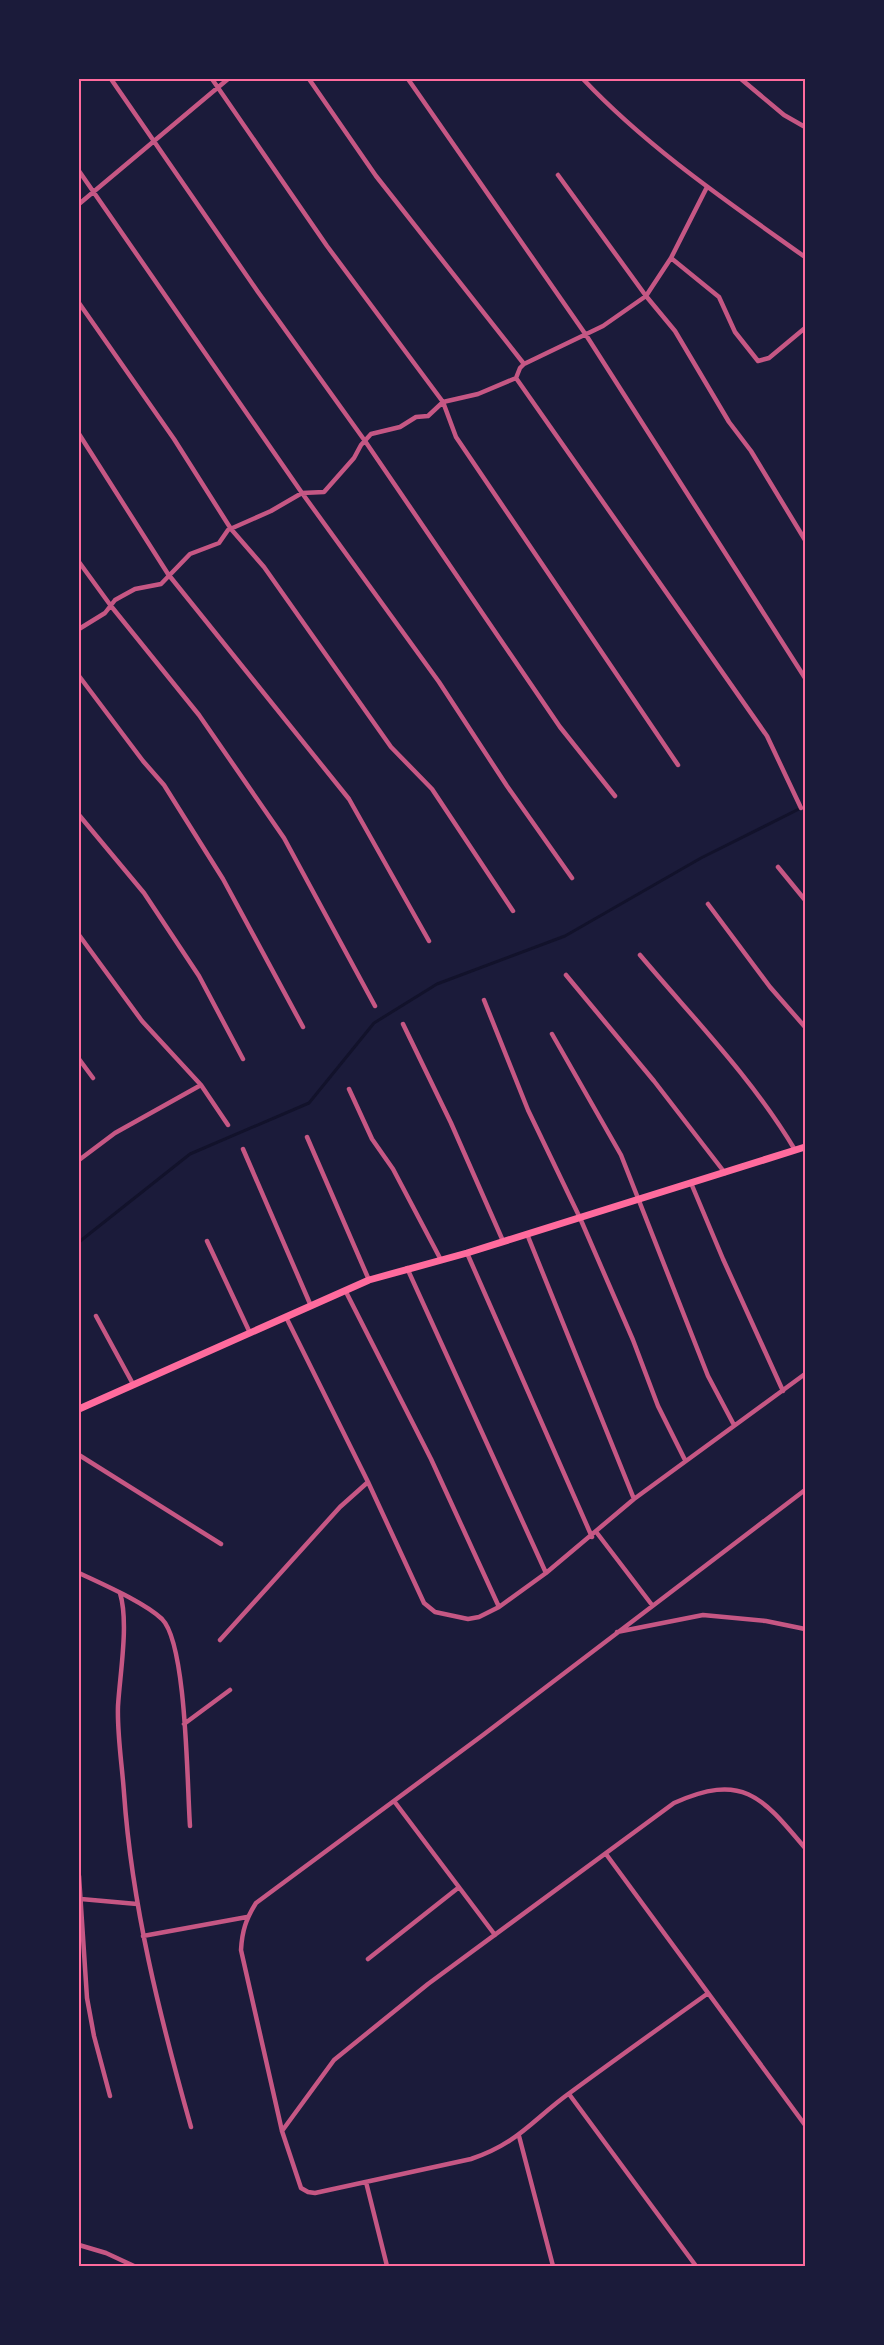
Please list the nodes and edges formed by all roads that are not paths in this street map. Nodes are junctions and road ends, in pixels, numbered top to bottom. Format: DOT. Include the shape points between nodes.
graph roads {
  1 [pos="111,79"];
  2 [pos="212,79"];
  3 [pos="228,79"];
  4 [pos="309,79"];
  5 [pos="408,79"];
  6 [pos="583,79"];
  7 [pos="741,79"];
  8 [pos="218,87"];
  9 [pos="805,128"];
  10 [pos="155,140"];
  11 [pos="79,172"];
  12 [pos="558,175"];
  13 [pos="707,187"];
  14 [pos="93,192"];
  15 [pos="79,204"];
  16 [pos="805,257"];
  17 [pos="671,258"];
  18 [pos="646,296"];
  19 [pos="79,302"];
  20 [pos="805,328"];
  21 [pos="586,335"];
  22 [pos="524,364"];
  23 [pos="516,378"];
  24 [pos="442,402"];
  25 [pos="79,434"];
  26 [pos="365,441"];
  27 [pos="302,493"];
  28 [pos="231,530"];
  29 [pos="805,540"];
  30 [pos="79,562"];
  31 [pos="168,574"];
  32 [pos="111,606"];
  33 [pos="79,629"];
  34 [pos="79,676"];
  35 [pos="805,678"];
  36 [pos="678,765"];
  37 [pos="615,796"];
  38 [pos="801,808"];
  39 [pos="79,815"];
  40 [pos="778,867"];
  41 [pos="572,878"];
  42 [pos="805,900"];
  43 [pos="708,904"];
  44 [pos="513,911"];
  45 [pos="79,935"];
  46 [pos="429,941"];
  47 [pos="640,955"];
  48 [pos="566,975"];
  49 [pos="484,1000"];
  50 [pos="375,1006"];
  51 [pos="403,1024"];
  52 [pos="304,1027"];
  53 [pos="805,1027"];
  54 [pos="552,1034"];
  55 [pos="79,1059"];
  56 [pos="243,1060"];
  57 [pos="93,1078"];
  58 [pos="201,1085"];
  59 [pos="349,1089"];
  60 [pos="228,1125"];
  61 [pos="307,1137"];
  62 [pos="805,1147"];
  63 [pos="243,1149"];
  64 [pos="795,1150"];
  65 [pos="79,1160"];
  66 [pos="725,1173"];
  67 [pos="691,1183"];
  68 [pos="638,1198"];
  69 [pos="580,1218"];
  70 [pos="527,1234"];
  71 [pos="207,1241"];
  72 [pos="503,1241"];
  73 [pos="467,1252"];
  74 [pos="441,1260"];
  75 [pos="407,1268"];
  76 [pos="369,1280"];
  77 [pos="345,1290"];
  78 [pos="311,1306"];
  79 [pos="96,1316"];
  80 [pos="286,1317"];
  81 [pos="250,1333"];
  82 [pos="805,1374"];
  83 [pos="133,1384"];
  84 [pos="784,1391"];
  85 [pos="79,1409"];
  86 [pos="734,1425"];
  87 [pos="79,1455"];
  88 [pos="685,1460"];
  89 [pos="368,1482"];
  90 [pos="805,1490"];
  91 [pos="634,1499"];
  92 [pos="597,1533"];
  93 [pos="592,1537"];
  94 [pos="221,1544"];
  95 [pos="79,1573"];
  96 [pos="546,1574"];
  97 [pos="120,1593"];
  98 [pos="652,1605"];
  99 [pos="499,1607"];
  100 [pos="805,1629"];
  101 [pos="616,1632"];
  102 [pos="220,1640"];
  103 [pos="230,1690"];
  104 [pos="184,1724"];
  105 [pos="394,1801"];
  106 [pos="190,1826"];
  107 [pos="805,1848"];
  108 [pos="606,1854"];
  109 [pos="79,1876"];
  110 [pos="458,1888"];
  111 [pos="80,1899"];
  112 [pos="137,1904"];
  113 [pos="247,1917"];
  114 [pos="495,1935"];
  115 [pos="143,1936"];
  116 [pos="368,1959"];
  117 [pos="708,1994"];
  118 [pos="569,2094"];
  119 [pos="110,2096"];
  120 [pos="805,2125"];
  121 [pos="191,2126"];
  122 [pos="282,2131"];
  123 [pos="519,2136"];
  124 [pos="366,2182"];
  125 [pos="79,2245"];
  126 [pos="134,2266"];
  127 [pos="387,2266"];
  128 [pos="553,2266"];
  129 [pos="696,2266"];
  1 -- 10 [label="street"];
  2 -- 8 [label="street"];
  3 -- 8 [label="street"];
  4 -- 22 [label="street" via="376,176"];
  5 -- 21 [label="street"];
  6 -- 13 [label="street" via="630,125"];
  7 -- 9 [label="street"];
  8 -- 10 [label="street"];
  8 -- 24 [label="street" via="322,239"];
  10 -- 14 [label="street"];
  10 -- 26 [label="street"];
  11 -- 14 [label="street"];
  12 -- 18 [label="street"];
  13 -- 16 [label="street"];
  13 -- 17 [label="street"];
  14 -- 15 [label="street"];
  14 -- 27 [label="street"];
  17 -- 18 [label="street"];
  17 -- 20 [label="street" via="719,297 735,332 758,361 769,358"];
  18 -- 21 [label="street" via="620,316"];
  18 -- 29 [label="street" via="691,356"];
  19 -- 28 [label="street" via="174,439"];
  21 -- 22 [label="street"];
  21 -- 35 [label="street"];
  22 -- 23 [label="street"];
  23 -- 24 [label="street" via="478,394"];
  23 -- 38 [label="street" via="767,736"];
  24 -- 26 [label="street" via="428,416 377,430"];
  24 -- 36 [label="street" via="456,437"];
  25 -- 31 [label="street"];
  26 -- 27 [label="street" via="324,492"];
  26 -- 37 [label="street" via="560,727"];
  27 -- 28 [label="street"];
  27 -- 41 [label="street" via="439,682"];
  28 -- 31 [label="street" via="219,543 193,551"];
  28 -- 44 [label="street" via="264,567 391,747 432,789"];
  30 -- 32 [label="street"];
  31 -- 32 [label="street" via="161,584 131,591"];
  31 -- 46 [label="street" via="350,799"];
  32 -- 33 [label="street"];
  32 -- 50 [label="street" via="199,715 284,838"];
  34 -- 52 [label="street" via="164,785 223,879"];
  39 -- 56 [label="street" via="144,893 199,976"];
  40 -- 42 [label="street"];
  43 -- 53 [label="street" via="770,987"];
  45 -- 58 [label="street" via="142,1021"];
  47 -- 64 [label="street" via="756,1092"];
  48 -- 66 [label="street"];
  49 -- 69 [label="street" via="528,1110"];
  51 -- 72 [label="street" via="452,1123"];
  54 -- 68 [label="street" via="621,1155"];
  55 -- 57 [label="street"];
  58 -- 60 [label="street"];
  58 -- 65 [label="street" via="115,1133"];
  59 -- 74 [label="street" via="372,1139 393,1168"];
  61 -- 76 [label="street"];
  62 -- 64 [label="highway"];
  63 -- 78 [label="street"];
  64 -- 66 [label="highway"];
  66 -- 67 [label="highway"];
  67 -- 68 [label="highway"];
  67 -- 84 [label="street" via="722,1259"];
  68 -- 69 [label="highway"];
  68 -- 86 [label="street" via="708,1376"];
  69 -- 70 [label="highway"];
  69 -- 88 [label="street" via="658,1406"];
  70 -- 72 [label="highway"];
  70 -- 91 [label="street"];
  71 -- 81 [label="street"];
  72 -- 73 [label="highway"];
  73 -- 74 [label="highway"];
  73 -- 93 [label="street"];
  74 -- 75 [label="highway"];
  75 -- 76 [label="highway"];
  75 -- 96 [label="street"];
  76 -- 77 [label="highway"];
  77 -- 78 [label="highway"];
  77 -- 99 [label="street" via="431,1459"];
  78 -- 80 [label="highway"];
  79 -- 83 [label="street"];
  80 -- 81 [label="highway"];
  80 -- 89 [label="street"];
  81 -- 83 [label="highway"];
  82 -- 84 [label="street"];
  83 -- 85 [label="highway"];
  84 -- 86 [label="street"];
  86 -- 88 [label="street"];
  87 -- 94 [label="street"];
  88 -- 91 [label="street"];
  89 -- 99 [label="street" via="424,1603 434,1612 468,1619"];
  89 -- 102 [label="street" via="340,1507"];
  90 -- 98 [label="street"];
  91 -- 92 [label="street"];
  92 -- 93 [label="street"];
  92 -- 98 [label="street"];
  93 -- 96 [label="street"];
  95 -- 97 [label="street"];
  96 -- 99 [label="street"];
  97 -- 104 [label="street" via="166,1625 180,1671"];
  97 -- 112 [label="street" via="125,1617 118,1709 128,1848"];
  98 -- 101 [label="street"];
  100 -- 101 [label="street" via="766,1620 703,1615"];
  101 -- 105 [label="street"];
  103 -- 104 [label="street"];
  104 -- 106 [label="street"];
  105 -- 110 [label="street"];
  105 -- 113 [label="street" via="256,1903"];
  107 -- 108 [label="street" via="773,1810 752,1794 732,1788 692,1795 674,1803"];
  108 -- 114 [label="street"];
  108 -- 117 [label="street"];
  109 -- 111 [label="street"];
  110 -- 114 [label="street"];
  110 -- 116 [label="street"];
  111 -- 112 [label="street"];
  111 -- 119 [label="street" via="87,1998"];
  112 -- 115 [label="street"];
  113 -- 115 [label="street"];
  113 -- 122 [label="street" via="241,1950"];
  114 -- 122 [label="street" via="334,2060"];
  115 -- 121 [label="street"];
  117 -- 118 [label="street"];
  117 -- 120 [label="street"];
  118 -- 123 [label="street"];
  118 -- 129 [label="street"];
  122 -- 124 [label="street" via="301,2188 315,2193"];
  123 -- 124 [label="street" via="494,2151 471,2158"];
  123 -- 128 [label="street"];
  124 -- 127 [label="street"];
  125 -- 126 [label="street"];
}
